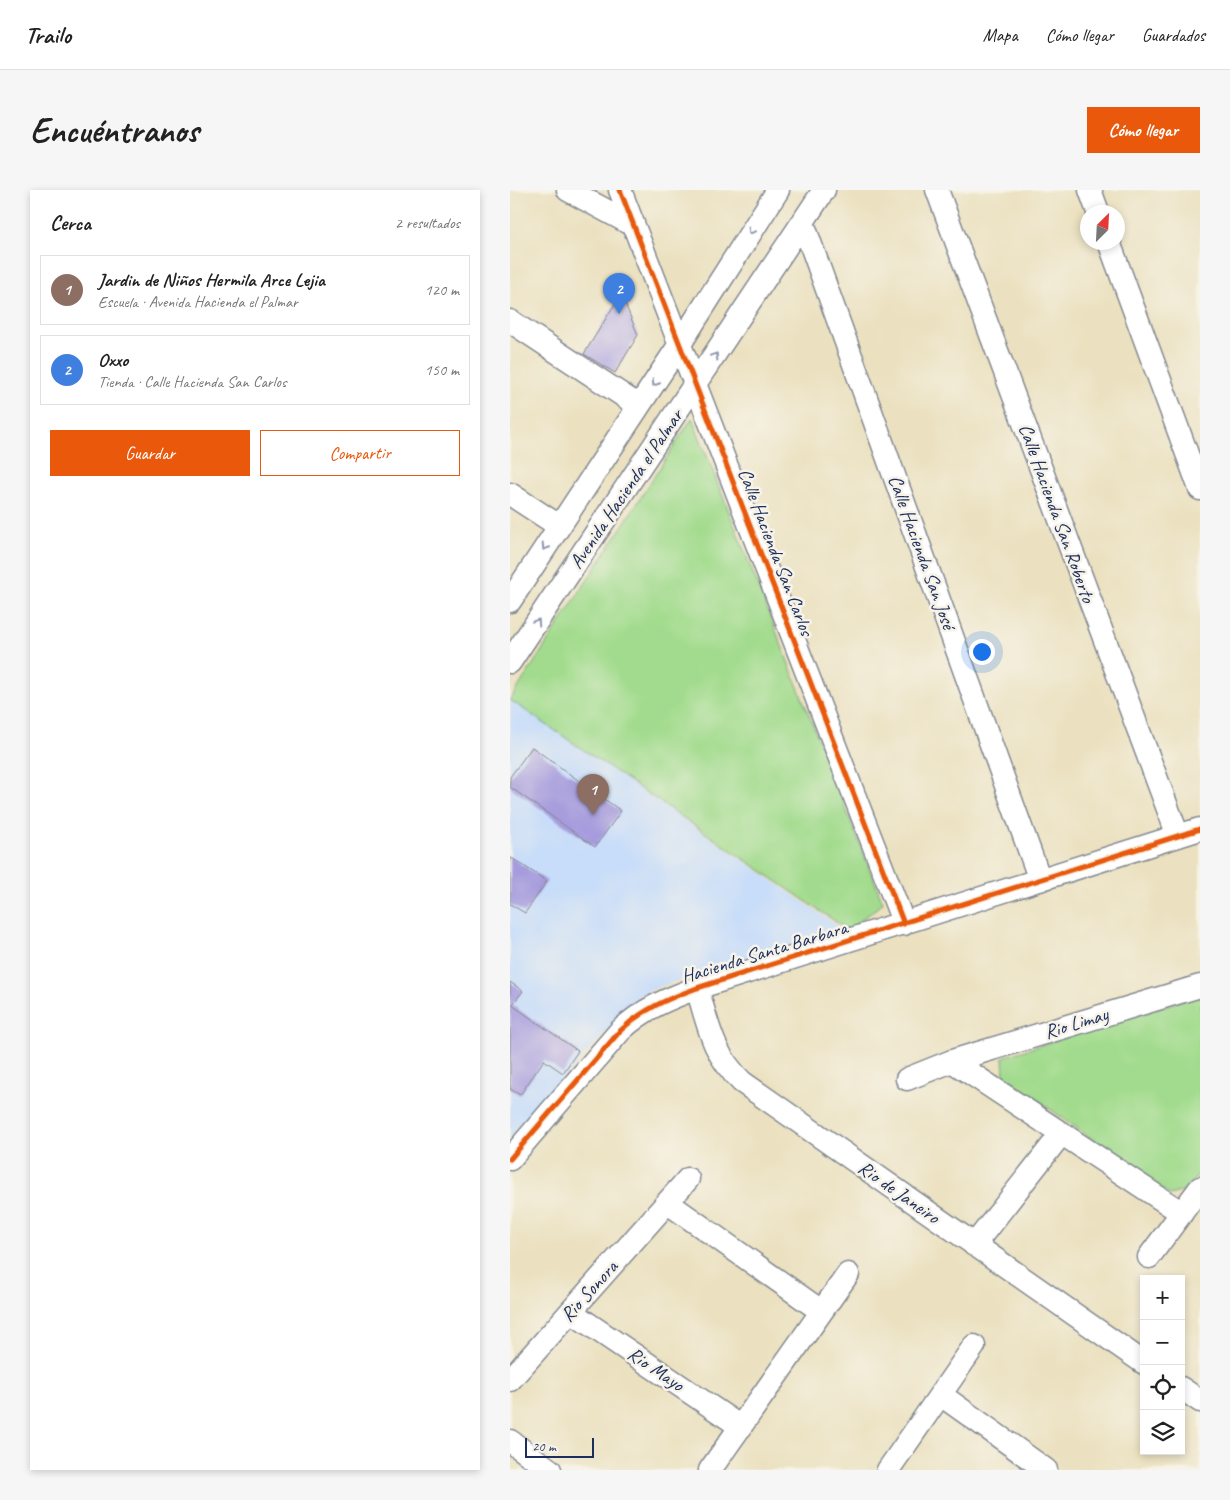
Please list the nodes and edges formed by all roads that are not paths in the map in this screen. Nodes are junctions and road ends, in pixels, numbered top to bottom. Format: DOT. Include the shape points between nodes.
graph roads {
  1 [pos="568,190"];
  2 [pos="620,190"];
  3 [pos="778,190"];
  4 [pos="824,190"];
  5 [pos="937,190"];
  6 [pos="1090,190"];
  7 [pos="1095,205"];
  8 [pos="803,223"];
  9 [pos="633,225"];
  10 [pos="1112,250"];
  11 [pos="510,321"];
  12 [pos="680,344"];
  13 [pos="696,386"];
  14 [pos="639,406"];
  15 [pos="1200,489"];
  16 [pos="510,494"];
  17 [pos="559,526"];
  18 [pos="510,601"];
  19 [pos="510,662"];
  20 [pos="1200,829"];
  21 [pos="1178,836"];
  22 [pos="1040,880"];
  23 [pos="904,924"];
  24 [pos="1200,986"];
  25 [pos="697,988"];
  26 [pos="952,1061"];
  27 [pos="907,1079"];
  28 [pos="1062,1133"];
  29 [pos="510,1159"];
  30 [pos="688,1179"];
  31 [pos="1200,1188"];
  32 [pos="668,1203"];
  33 [pos="1182,1213"];
  34 [pos="974,1245"];
  35 [pos="1149,1257"];
  36 [pos="848,1274"];
  37 [pos="821,1311"];
  38 [pos="571,1312"];
  39 [pos="974,1346"];
  40 [pos="1140,1360"];
  41 [pos="510,1380"];
  42 [pos="1185,1391"];
  43 [pos="941,1395"];
  44 [pos="1200,1401"];
  45 [pos="741,1427"];
  46 [pos="510,1441"];
  47 [pos="550,1470"];
  48 [pos="710,1470"];
  49 [pos="888,1470"];
  50 [pos="1046,1470"];
  1 -- 9 [label="street"];
  2 -- 9 [label="street, Calle Hacienda San Carlos"];
  3 -- 12 [label="street, Avenida Hacienda el Palmar, one-way"];
  4 -- 8 [label="street, Avenida Hacienda el Palmar"];
  5 -- 21 [label="street, Calle Hacienda San Roberto"];
  6 -- 7 [label="street"];
  13 -- 8 [label="street, Avenida Hacienda el Palmar, one-way"];
  8 -- 22 [label="street, Calle Hacienda San José"];
  9 -- 12 [label="street, Calle Hacienda San Carlos"];
  10 -- 15 [label="street"];
  11 -- 14 [label="street"];
  12 -- 13 [label="street, Calle Hacienda San Carlos"];
  12 -- 14 [label="street, Avenida Hacienda el Palmar, one-way"];
  19 -- 13 [label="street, Avenida Hacienda el Palmar, one-way"];
  13 -- 23 [label="street, Calle Hacienda San Carlos"];
  14 -- 17 [label="street, Avenida Hacienda el Palmar"];
  16 -- 17 [label="street"];
  17 -- 18 [label="street, Avenida Hacienda el Palmar, one-way"];
  20 -- 21 [label="street, Hacienda Santa Barbara"];
  21 -- 22 [label="street, Hacienda Santa Barbara"];
  22 -- 23 [label="street, Hacienda Santa Barbara"];
  23 -- 25 [label="street, Hacienda Santa Barbara"];
  24 -- 26 [label="street, Rio Limay"];
  25 -- 29 [label="street, Hacienda Santa Barbara" via="654,1005 636,1017"];
  25 -- 34 [label="street, Rio de Janeiro" via="716,1050 742,1082"];
  26 -- 27 [label="street, Rio Limay"];
  26 -- 28 [label="street"];
  28 -- 33 [label="street"];
  28 -- 34 [label="street"];
  30 -- 32 [label="street, Rio Sonora"];
  31 -- 33 [label="street"];
  32 -- 37 [label="street"];
  32 -- 38 [label="street, Rio Sonora"];
  33 -- 35 [label="street"];
  34 -- 40 [label="street, Rio de Janeiro"];
  36 -- 37 [label="street"];
  37 -- 45 [label="street"];
  38 -- 41 [label="street, Rio Sonora"];
  38 -- 45 [label="street, Rio Mayo"];
  39 -- 43 [label="street"];
  42 -- 44 [label="street"];
  43 -- 49 [label="street"];
  43 -- 50 [label="street"];
  45 -- 48 [label="street"];
  46 -- 47 [label="street"];
}
